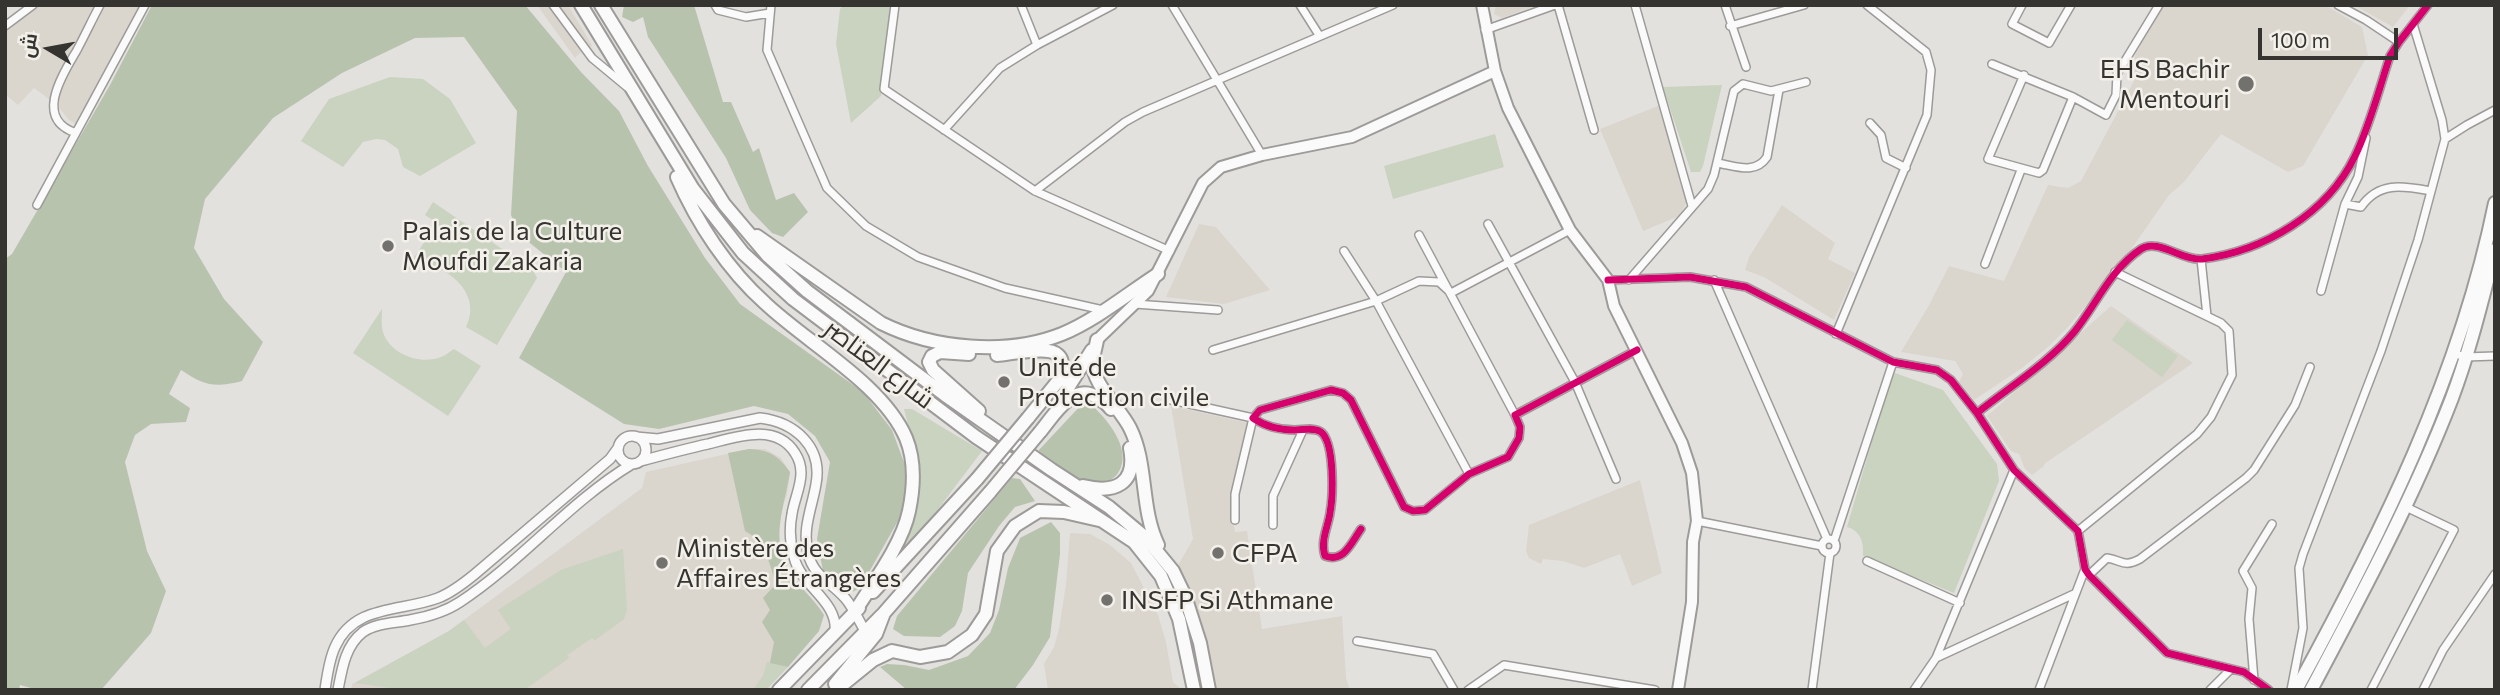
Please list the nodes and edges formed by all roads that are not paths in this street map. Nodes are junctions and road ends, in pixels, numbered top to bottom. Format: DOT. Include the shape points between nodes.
graph roads {
  1 [pos="33,5"];
  2 [pos="100,5"];
  3 [pos="145,5"];
  4 [pos="552,5"];
  5 [pos="581,5"];
  6 [pos="601,5"];
  7 [pos="715,5"];
  8 [pos="895,5"];
  9 [pos="1021,5"];
  10 [pos="1113,5"];
  11 [pos="1172,5"];
  12 [pos="1300,5"];
  13 [pos="1482,5"];
  14 [pos="1557,5"];
  15 [pos="1635,5"];
  16 [pos="1724,5"];
  17 [pos="1804,5"];
  18 [pos="1867,5"];
  19 [pos="2022,5"];
  20 [pos="2071,5"];
  21 [pos="2338,5"];
  22 [pos="2428,5"];
  23 [pos="1391,6"];
  24 [pos="2158,6"];
  25 [pos="771,9"];
  26 [pos="2413,24"];
  27 [pos="5,26"];
  28 [pos="1730,26"];
  29 [pos="1485,30"];
  30 [pos="1319,35"];
  31 [pos="2399,42"];
  32 [pos="1037,45"];
  33 [pos="1992,64"];
  34 [pos="1746,67"];
  35 [pos="1495,71"];
  36 [pos="2024,75"];
  37 [pos="1218,80"];
  38 [pos="1806,82"];
  39 [pos="1779,90"];
  40 [pos="632,92"];
  41 [pos="2073,97"];
  42 [pos="2495,110"];
  43 [pos="2369,118"];
  44 [pos="1870,122"];
  45 [pos="944,130"];
  46 [pos="1594,130"];
  47 [pos="76,132"];
  48 [pos="2445,139"];
  49 [pos="663,143"];
  50 [pos="1262,155"];
  51 [pos="1717,163"];
  52 [pos="1906,168"];
  53 [pos="2021,170"];
  54 [pos="1035,191"];
  55 [pos="2431,191"];
  56 [pos="2495,203"];
  57 [pos="2345,204"];
  58 [pos="37,205"];
  59 [pos="1692,206"];
  60 [pos="740,224"];
  61 [pos="1488,224"];
  62 [pos="1570,230"];
  63 [pos="1419,236"];
  64 [pos="2495,250"];
  65 [pos="1170,251"];
  66 [pos="1344,251"];
  67 [pos="2201,259"];
  68 [pos="1508,263"];
  69 [pos="1985,264"];
  70 [pos="1161,269"];
  71 [pos="2115,272"];
  72 [pos="1608,280"];
  73 [pos="1714,280"];
  74 [pos="1629,281"];
  75 [pos="2321,291"];
  76 [pos="1451,293"];
  77 [pos="1376,301"];
  78 [pos="1135,304"];
  79 [pos="1103,310"];
  80 [pos="1218,310"];
  81 [pos="2207,316"];
  82 [pos="1836,334"];
  83 [pos="1097,340"];
  84 [pos="1213,350"];
  85 [pos="1637,350"];
  86 [pos="2459,355"];
  87 [pos="2495,356"];
  88 [pos="1894,362"];
  89 [pos="2310,367"];
  90 [pos="1062,376"];
  91 [pos="1575,382"];
  92 [pos="1167,399"];
  93 [pos="1977,413"];
  94 [pos="1515,415"];
  95 [pos="1253,418"];
  96 [pos="1303,430"];
  97 [pos="1040,432"];
  98 [pos="1002,433"];
  99 [pos="636,437"];
  100 [pos="618,448"];
  101 [pos="636,463"];
  102 [pos="2014,470"];
  103 [pos="1469,474"];
  104 [pos="1616,479"];
  105 [pos="1073,483"];
  106 [pos="2406,507"];
  107 [pos="1103,520"];
  108 [pos="1235,520"];
  109 [pos="1697,522"];
  110 [pos="2273,524"];
  111 [pos="1273,525"];
  112 [pos="1361,529"];
  113 [pos="2078,531"];
  114 [pos="1828,542"];
  115 [pos="1830,553"];
  116 [pos="1867,561"];
  117 [pos="1167,564"];
  118 [pos="2087,572"];
  119 [pos="2495,574"];
  120 [pos="2074,594"];
  121 [pos="1959,603"];
  122 [pos="854,613"];
  123 [pos="884,613"];
  124 [pos="865,631"];
  125 [pos="834,635"];
  126 [pos="1357,641"];
  127 [pos="1936,659"];
  128 [pos="2434,667"];
  129 [pos="2231,669"];
  130 [pos="2254,680"];
  131 [pos="325,690"];
  132 [pos="338,690"];
  133 [pos="779,690"];
  134 [pos="808,690"];
  135 [pos="831,690"];
  136 [pos="836,690"];
  137 [pos="1194,690"];
  138 [pos="1209,690"];
  139 [pos="1454,690"];
  140 [pos="1468,690"];
  141 [pos="1655,690"];
  142 [pos="1678,690"];
  143 [pos="1812,690"];
  144 [pos="1914,690"];
  145 [pos="2039,690"];
  146 [pos="2210,690"];
  147 [pos="2269,690"];
  148 [pos="2294,690"];
  149 [pos="2311,690"];
  150 [pos="2371,690"];
  151 [pos="2423,690"];
  152 [pos="2429,690"];
  1 -- 27 [label="street"];
  2 -- 47 [label="street" via="54,98 56,119"];
  3 -- 47 [label="street"];
  4 -- 40 [label="street" via="592,58"];
  5 -- 40 [label="main road, شارع العناصر"];
  6 -- 60 [label="main road" via="706,177"];
  7 -- 25 [label="street" via="718,10 746,17"];
  8 -- 45 [label="street" via="884,89"];
  9 -- 32 [label="street"];
  10 -- 32 [label="street"];
  11 -- 37 [label="street"];
  12 -- 30 [label="street"];
  13 -- 29 [label="main road"];
  14 -- 29 [label="street"];
  14 -- 46 [label="street"];
  15 -- 59 [label="street"];
  16 -- 28 [label="street"];
  17 -- 28 [label="street"];
  18 -- 52 [label="street" via="1920,46 1929,59 1927,115"];
  19 -- 20 [label="street" via="2012,24 2049,43"];
  21 -- 31 [label="street"];
  22 -- 26 [label="street"];
  23 -- 30 [label="street"];
  24 -- 41 [label="street" via="2118,74 2116,94 2106,115"];
  25 -- 79 [label="street" via="767,50 827,188 866,226 918,257 993,284"];
  26 -- 31 [label="street"];
  26 -- 48 [label="street"];
  28 -- 34 [label="street"];
  29 -- 35 [label="main road"];
  30 -- 37 [label="street"];
  31 -- 43 [label="street"];
  32 -- 45 [label="street" via="1000,68"];
  33 -- 36 [label="street"];
  35 -- 50 [label="main road" via="1352,137"];
  35 -- 62 [label="main road" via="1508,108"];
  36 -- 41 [label="street"];
  36 -- 53 [label="street" via="1988,159"];
  37 -- 50 [label="street"];
  37 -- 54 [label="street" via="1125,122"];
  38 -- 39 [label="street"];
  39 -- 51 [label="street" via="1743,84 1734,91"];
  39 -- 51 [label="street" via="1763,163 1751,169"];
  40 -- 49 [label="main road, شارع العناصر"];
  41 -- 53 [label="street" via="2043,170"];
  42 -- 48 [label="street"];
  43 -- 57 [label="street" via="2358,177"];
  43 -- 67 [label="street" via="2348,169 2304,216 2255,246"];
  44 -- 52 [label="street" via="1881,135 1886,158"];
  45 -- 54 [label="street"];
  47 -- 58 [label="street"];
  48 -- 55 [label="street"];
  49 -- 107 [label="main road, شارع العناصر" via="743,253 793,299 976,437"];
  49 -- 122 [label="main road" via="692,208 740,275 762,301 889,409 906,438 914,471 909,513 894,549"];
  50 -- 65 [label="main road" via="1221,167 1203,183"];
  51 -- 59 [label="street" via="1707,189"];
  52 -- 82 [label="street"];
  53 -- 69 [label="street"];
  54 -- 65 [label="street"];
  55 -- 57 [label="street" via="2396,185 2378,190 2361,207"];
  55 -- 148 [label="street" via="2381,351 2303,554 2302,628"];
  56 -- 86 [label="main road"];
  57 -- 75 [label="street"];
  59 -- 74 [label="street"];
  60 -- 79 [label="main road" via="881,323 929,342 1002,347 1062,334"];
  60 -- 98 [label="main road" via="807,291"];
  61 -- 68 [label="street"];
  62 -- 68 [label="street"];
  62 -- 72 [label="main road"];
  63 -- 76 [label="street"];
  64 -- 86 [label="main road"];
  65 -- 70 [label="main road"];
  66 -- 77 [label="street"];
  67 -- 71 [label="street" via="2148,245"];
  67 -- 81 [label="street"];
  68 -- 76 [label="street"];
  68 -- 91 [label="street"];
  70 -- 78 [label="main road"];
  70 -- 79 [label="main road"];
  71 -- 81 [label="street"];
  71 -- 93 [label="street" via="2059,348"];
  72 -- 74 [label="street"];
  72 -- 85 [label="main road" via="1614,306"];
  73 -- 74 [label="street"];
  73 -- 82 [label="street" via="1761,293"];
  73 -- 114 [label="street"];
  76 -- 77 [label="street" via="1439,282 1419,281"];
  76 -- 94 [label="street"];
  77 -- 84 [label="street"];
  77 -- 103 [label="street"];
  78 -- 80 [label="street"];
  78 -- 83 [label="main road"];
  81 -- 113 [label="street" via="2229,331 2232,374 2210,417 2185,446"];
  82 -- 88 [label="street"];
  83 -- 90 [label="main road"];
  83 -- 97 [label="main road"];
  83 -- 117 [label="main road" via="1092,364 1097,380 1130,428 1139,456 1148,521"];
  85 -- 91 [label="street"];
  85 -- 109 [label="main road" via="1682,443 1692,473"];
  86 -- 87 [label="street"];
  86 -- 106 [label="main road" via="2448,407"];
  86 -- 148 [label="main road" via="2396,496"];
  88 -- 93 [label="street" via="1937,370"];
  88 -- 114 [label="street"];
  89 -- 118 [label="street" via="2295,405 2246,478 2140,559 2122,564 2107,558"];
  90 -- 98 [label="main road" via="1059,355 1046,350 932,355 933,370"];
  90 -- 122 [label="main road, bridge" via="977,479"];
  91 -- 94 [label="street"];
  91 -- 104 [label="street"];
  92 -- 95 [label="street"];
  93 -- 102 [label="street"];
  94 -- 103 [label="street" via="1519,438 1508,457"];
  95 -- 96 [label="street" via="1273,428"];
  95 -- 103 [label="street" via="1260,410 1331,390 1343,393 1351,400 1405,507 1413,511 1425,510"];
  95 -- 108 [label="street" via="1234,494"];
  96 -- 111 [label="street" via="1273,496"];
  96 -- 112 [label="street" via="1321,432 1330,453 1333,493 1322,547 1325,556 1341,557"];
  97 -- 105 [label="main road" via="1066,401 1079,393 1091,393 1108,405 1129,443 1132,461 1128,477 1102,491"];
  97 -- 123 [label="main road, bridge"];
  98 -- 105 [label="main road"];
  99 -- 100 [label="street" via="624,439"];
  99 -- 101 [label="street" via="645,446 645,454"];
  99 -- 122 [label="street" via="658,439 760,418 790,425 803,437 816,468 806,536 813,567"];
  100 -- 101 [label="street" via="622,460"];
  100 -- 131 [label="street" via="457,587 440,597 372,613 352,623 336,645"];
  101 -- 125 [label="street" via="746,435 771,435 791,446 802,469 791,544 798,572 833,615"];
  101 -- 132 [label="street" via="600,486 458,603 429,616 365,631 347,652"];
  102 -- 113 [label="street"];
  102 -- 121 [label="street"];
  105 -- 117 [label="main road" via="1146,538"];
  106 -- 149 [label="main road"];
  106 -- 150 [label="street" via="2454,530"];
  107 -- 136 [label="main road" via="1039,511 1015,526 998,551 986,614 972,635 948,652 920,657 892,651"];
  107 -- 137 [label="main road, شارع العناصر" via="1133,542 1161,576 1180,619"];
  109 -- 114 [label="street"];
  109 -- 142 [label="main road" via="1692,602"];
  110 -- 130 [label="street" via="2243,571 2252,588 2249,619"];
  113 -- 118 [label="street"];
  114 -- 115 [label="street" via="1826,552"];
  114 -- 115 [label="street" via="1835,549"];
  115 -- 143 [label="street"];
  116 -- 121 [label="street"];
  117 -- 138 [label="main road" via="1185,596"];
  118 -- 120 [label="street"];
  118 -- 129 [label="street" via="2167,653"];
  119 -- 128 [label="street"];
  120 -- 127 [label="street"];
  120 -- 145 [label="street"];
  121 -- 127 [label="street"];
  122 -- 124 [label="street"];
  122 -- 125 [label="main road"];
  123 -- 124 [label="main road"];
  123 -- 135 [label="main road" via="876,634"];
  124 -- 134 [label="main road"];
  125 -- 133 [label="main road"];
  126 -- 139 [label="street" via="1433,654"];
  127 -- 144 [label="street"];
  128 -- 151 [label="street"];
  128 -- 152 [label="street"];
  129 -- 130 [label="street"];
  129 -- 146 [label="street"];
  130 -- 147 [label="street"];
  140 -- 141 [label="street" via="1504,665"];
}
